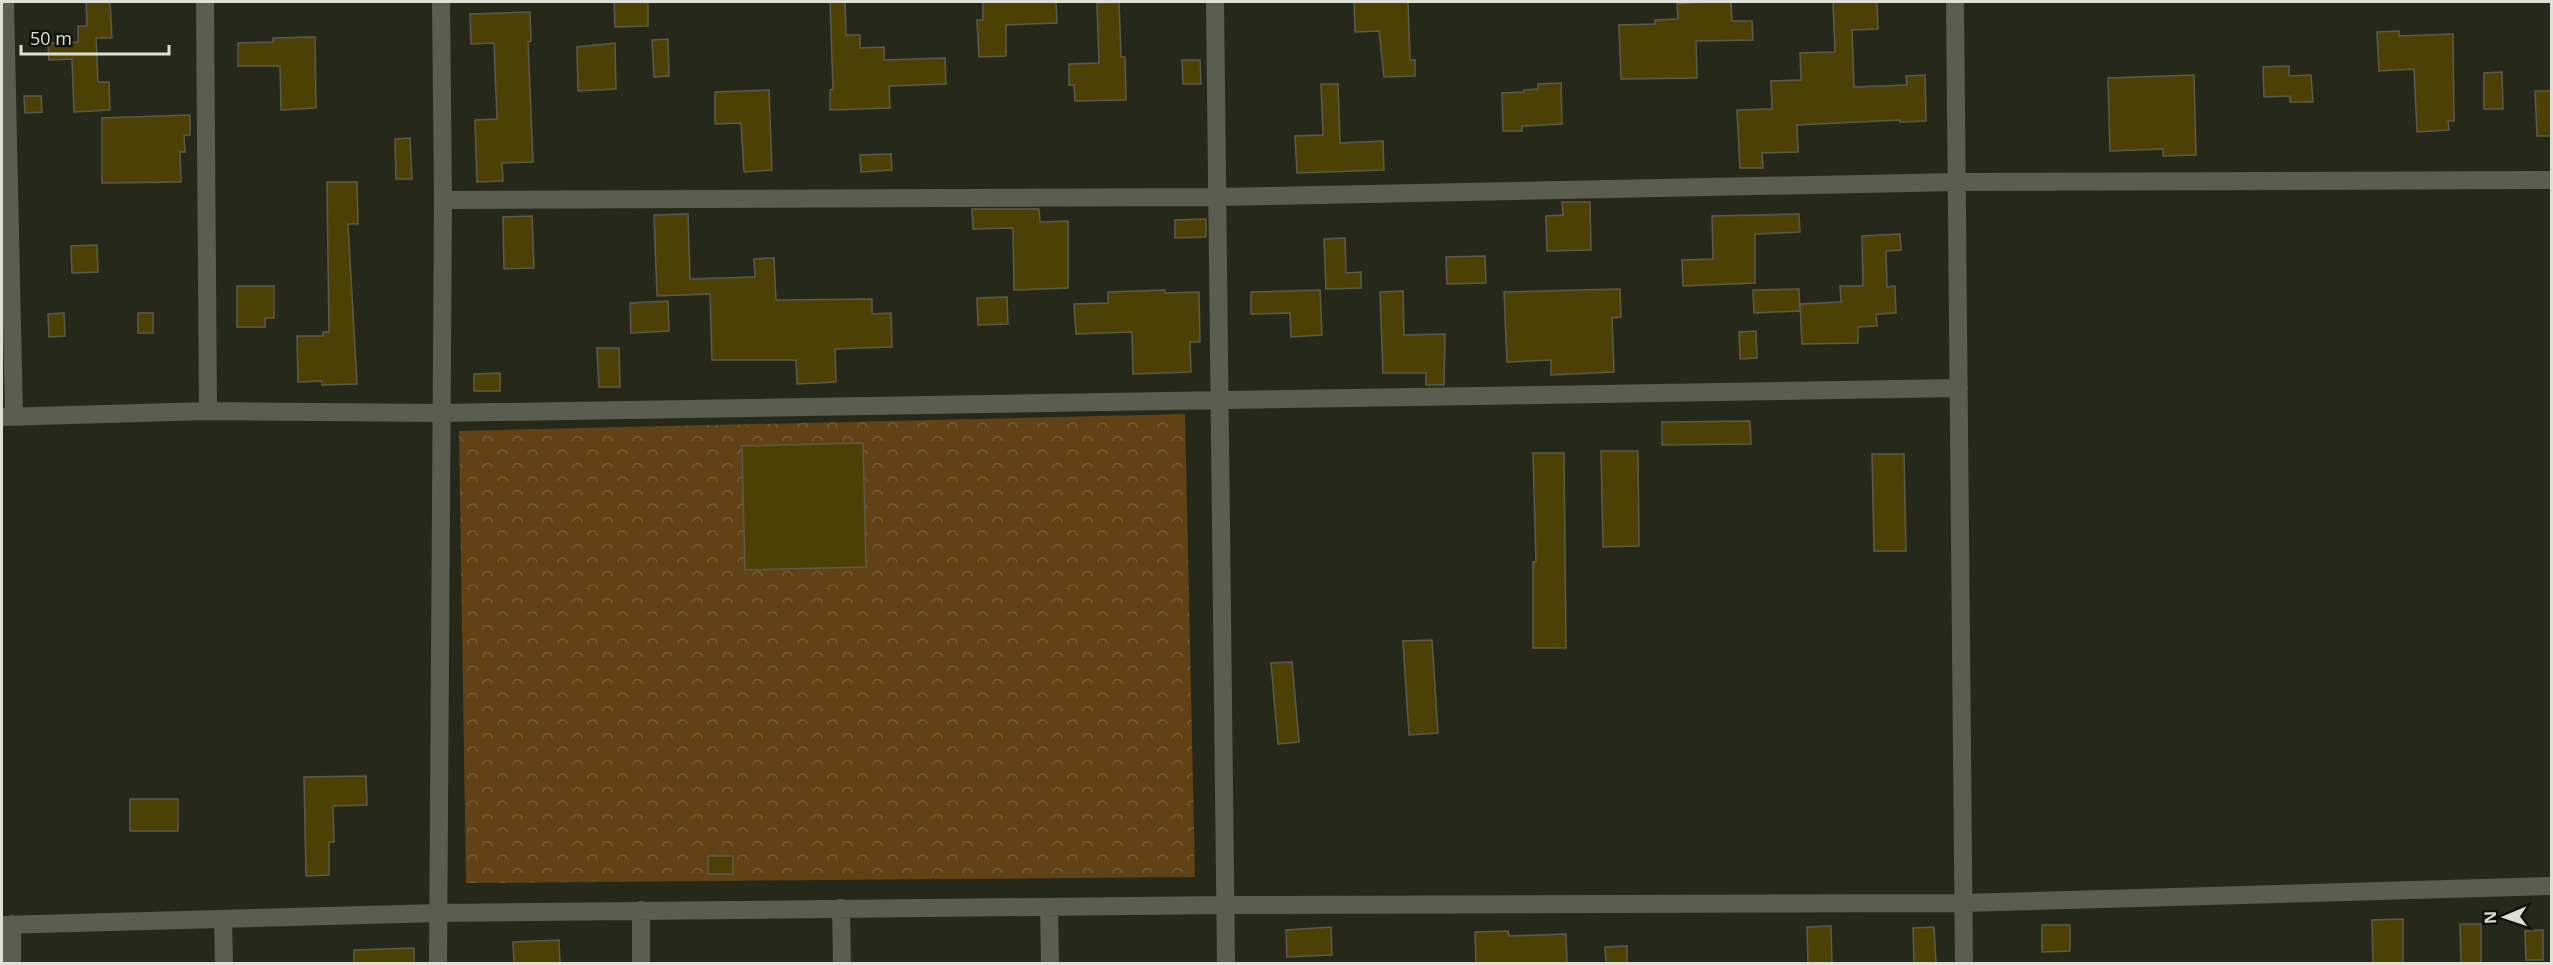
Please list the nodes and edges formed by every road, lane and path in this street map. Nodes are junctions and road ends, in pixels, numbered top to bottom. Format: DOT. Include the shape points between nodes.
graph roads {
  1 [pos="5,2"];
  2 [pos="205,2"];
  3 [pos="441,2"];
  4 [pos="1215,2"];
  5 [pos="1955,2"];
  6 [pos="2552,180"];
  7 [pos="1957,182"];
  8 [pos="1217,197"];
  9 [pos="443,201"];
  10 [pos="1959,388"];
  11 [pos="1220,400"];
  12 [pos="208,411"];
  13 [pos="441,412"];
  14 [pos="8,417"];
  15 [pos="2552,886"];
  16 [pos="1964,903"];
  17 [pos="1226,904"];
  18 [pos="841,908"];
  19 [pos="1049,908"];
  20 [pos="641,910"];
  21 [pos="438,913"];
  22 [pos="223,918"];
  23 [pos="7,924"];
  24 [pos="12,963"];
  25 [pos="224,963"];
  26 [pos="438,963"];
  27 [pos="641,963"];
  28 [pos="842,963"];
  29 [pos="1050,963"];
  30 [pos="1226,963"];
  31 [pos="1964,963"];
  1 -- 14 [label="street"];
  2 -- 12 [label="street"];
  3 -- 9 [label="street"];
  4 -- 8 [label="street"];
  5 -- 7 [label="street"];
  6 -- 7 [label="street"];
  7 -- 8 [label="street"];
  7 -- 10 [label="street"];
  8 -- 9 [label="street"];
  8 -- 11 [label="street"];
  9 -- 13 [label="street"];
  10 -- 11 [label="street"];
  10 -- 16 [label="street"];
  11 -- 13 [label="street"];
  11 -- 17 [label="street"];
  12 -- 13 [label="street"];
  12 -- 14 [label="street"];
  13 -- 21 [label="street"];
  15 -- 16 [label="street"];
  16 -- 17 [label="street"];
  16 -- 31 [label="street"];
  17 -- 19 [label="street"];
  17 -- 30 [label="street"];
  18 -- 19 [label="street"];
  18 -- 20 [label="street"];
  18 -- 28 [label="street"];
  19 -- 29 [label="street"];
  20 -- 21 [label="street"];
  20 -- 27 [label="street"];
  21 -- 22 [label="street"];
  21 -- 26 [label="street"];
  22 -- 23 [label="street"];
  22 -- 25 [label="street"];
  23 -- 24 [label="street"];
}
